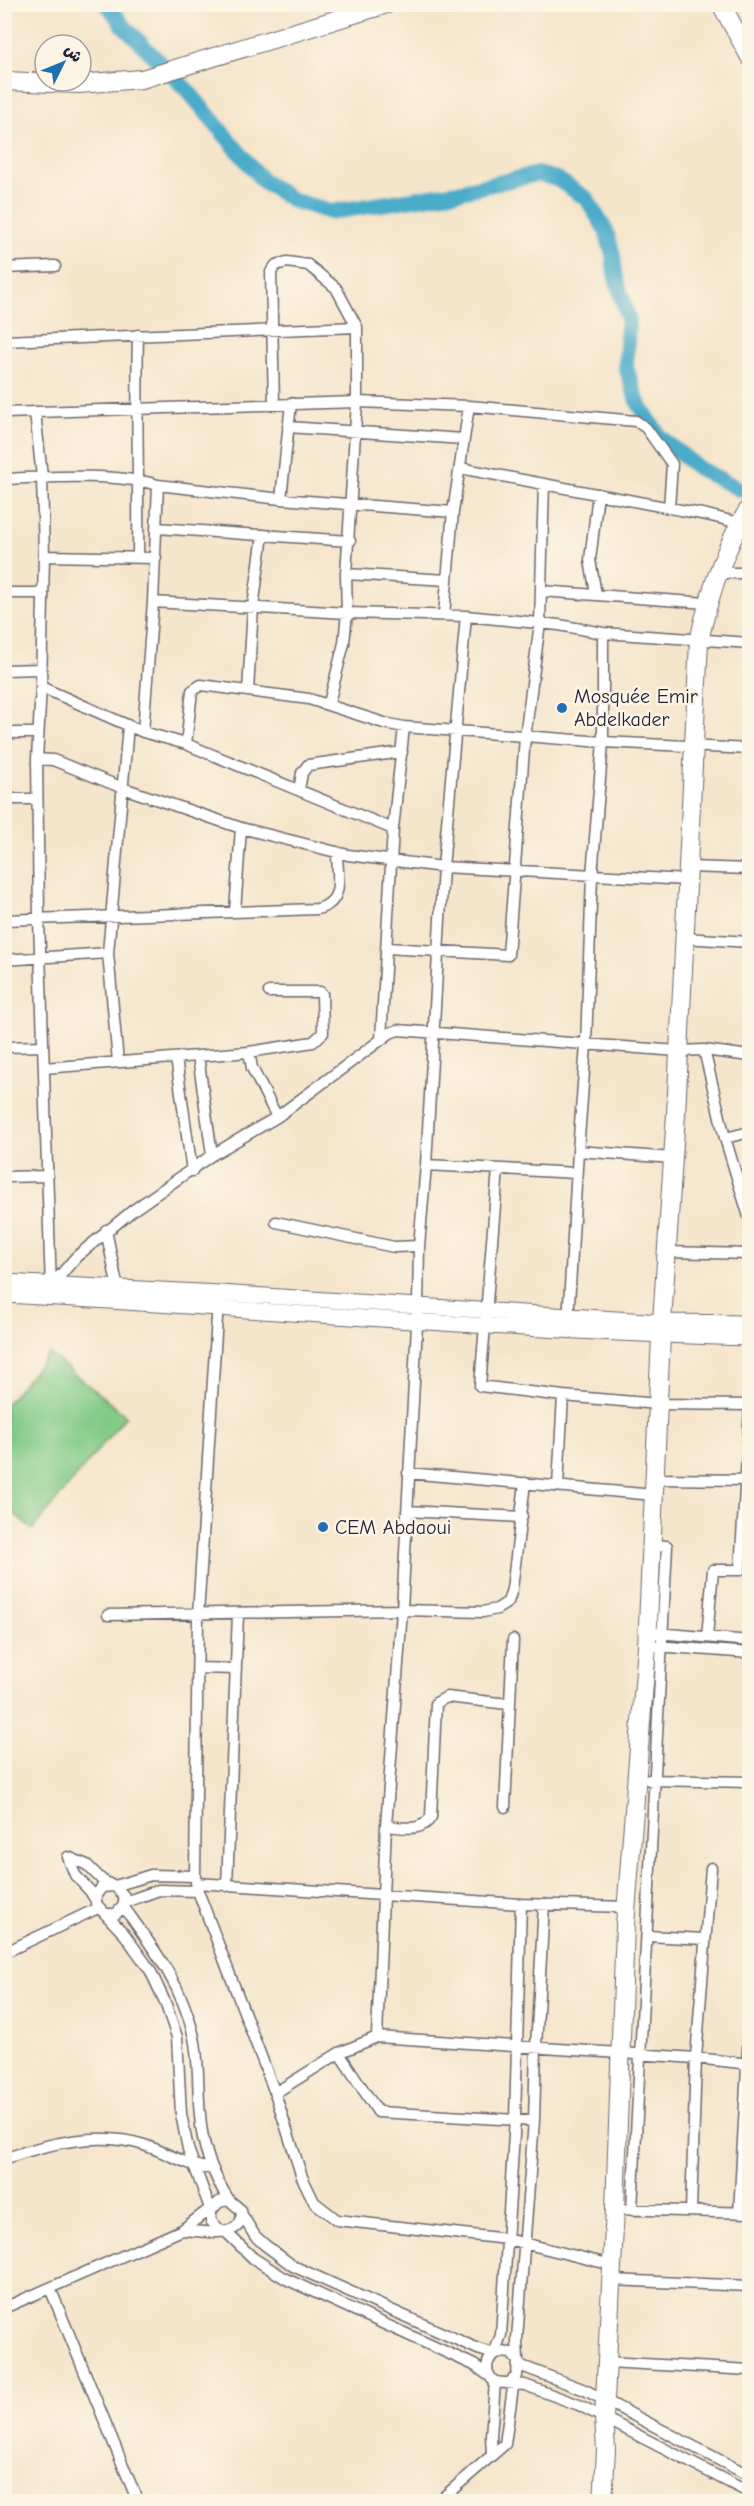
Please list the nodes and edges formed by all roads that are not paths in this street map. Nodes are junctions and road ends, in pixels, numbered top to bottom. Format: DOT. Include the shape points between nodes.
graph roads {
  1 [pos="387,4"];
  2 [pos="721,4"];
  3 [pos="750,57"];
  4 [pos="4,81"];
  5 [pos="55,267"];
  6 [pos="4,268"];
  7 [pos="357,327"];
  8 [pos="272,330"];
  9 [pos="138,334"];
  10 [pos="4,340"];
  11 [pos="357,402"];
  12 [pos="291,403"];
  13 [pos="274,404"];
  14 [pos="469,406"];
  15 [pos="136,407"];
  16 [pos="34,412"];
  17 [pos="4,413"];
  18 [pos="288,427"];
  19 [pos="355,431"];
  20 [pos="463,439"];
  21 [pos="460,468"];
  22 [pos="42,477"];
  23 [pos="4,479"];
  24 [pos="139,480"];
  25 [pos="544,484"];
  26 [pos="158,485"];
  27 [pos="598,494"];
  28 [pos="280,499"];
  29 [pos="351,504"];
  30 [pos="669,508"];
  31 [pos="453,512"];
  32 [pos="745,514"];
  33 [pos="157,528"];
  34 [pos="263,534"];
  35 [pos="350,541"];
  36 [pos="44,556"];
  37 [pos="138,557"];
  38 [pos="156,558"];
  39 [pos="718,573"];
  40 [pos="750,573"];
  41 [pos="346,574"];
  42 [pos="447,580"];
  43 [pos="541,591"];
  44 [pos="4,593"];
  45 [pos="41,593"];
  46 [pos="596,594"];
  47 [pos="153,602"];
  48 [pos="707,603"];
  49 [pos="253,607"];
  50 [pos="347,613"];
  51 [pos="444,615"];
  52 [pos="466,616"];
  53 [pos="540,623"];
  54 [pos="603,633"];
  55 [pos="699,641"];
  56 [pos="750,643"];
  57 [pos="40,669"];
  58 [pos="4,670"];
  59 [pos="41,687"];
  60 [pos="248,691"];
  61 [pos="329,704"];
  62 [pos="128,726"];
  63 [pos="404,727"];
  64 [pos="143,732"];
  65 [pos="455,732"];
  66 [pos="4,733"];
  67 [pos="37,733"];
  68 [pos="525,737"];
  69 [pos="603,742"];
  70 [pos="186,744"];
  71 [pos="693,746"];
  72 [pos="750,749"];
  73 [pos="402,752"];
  74 [pos="37,759"];
  75 [pos="123,788"];
  76 [pos="299,790"];
  77 [pos="4,799"];
  78 [pos="37,799"];
  79 [pos="241,828"];
  80 [pos="393,829"];
  81 [pos="337,852"];
  82 [pos="392,860"];
  83 [pos="443,867"];
  84 [pos="514,869"];
  85 [pos="750,869"];
  86 [pos="687,873"];
  87 [pos="592,875"];
  88 [pos="235,911"];
  89 [pos="111,917"];
  90 [pos="39,919"];
  91 [pos="4,920"];
  92 [pos="683,938"];
  93 [pos="750,942"];
  94 [pos="387,948"];
  95 [pos="438,950"];
  96 [pos="108,953"];
  97 [pos="40,959"];
  98 [pos="4,960"];
  99 [pos="269,992"];
  100 [pos="434,1034"];
  101 [pos="381,1039"];
  102 [pos="586,1045"];
  103 [pos="43,1046"];
  104 [pos="4,1047"];
  105 [pos="704,1050"];
  106 [pos="678,1051"];
  107 [pos="249,1052"];
  108 [pos="198,1056"];
  109 [pos="750,1056"];
  110 [pos="176,1058"];
  111 [pos="118,1062"];
  112 [pos="44,1068"];
  113 [pos="277,1118"];
  114 [pos="750,1132"];
  115 [pos="725,1138"];
  116 [pos="578,1151"];
  117 [pos="212,1155"];
  118 [pos="673,1158"];
  119 [pos="426,1165"];
  120 [pos="498,1169"];
  121 [pos="192,1171"];
  122 [pos="576,1173"];
  123 [pos="48,1176"];
  124 [pos="4,1177"];
  125 [pos="750,1220"];
  126 [pos="276,1222"];
  127 [pos="106,1230"];
  128 [pos="419,1246"];
  129 [pos="667,1252"];
  130 [pos="750,1254"];
  131 [pos="4,1282"];
  132 [pos="50,1291"];
  133 [pos="4,1295"];
  134 [pos="119,1296"];
  135 [pos="219,1300"];
  136 [pos="418,1306"];
  137 [pos="487,1318"];
  138 [pos="417,1322"];
  139 [pos="568,1323"];
  140 [pos="750,1323"];
  141 [pos="662,1329"];
  142 [pos="750,1338"];
  143 [pos="563,1396"];
  144 [pos="658,1404"];
  145 [pos="750,1407"];
  146 [pos="408,1473"];
  147 [pos="748,1480"];
  148 [pos="525,1484"];
  149 [pos="558,1486"];
  150 [pos="654,1487"];
  151 [pos="406,1511"];
  152 [pos="522,1517"];
  153 [pos="746,1553"];
  154 [pos="402,1611"];
  155 [pos="238,1614"];
  156 [pos="108,1615"];
  157 [pos="198,1615"];
  158 [pos="707,1637"];
  159 [pos="655,1639"];
  160 [pos="513,1640"];
  161 [pos="750,1641"];
  162 [pos="750,1653"];
  163 [pos="198,1668"];
  164 [pos="236,1669"];
  165 [pos="508,1704"];
  166 [pos="645,1780"];
  167 [pos="750,1782"];
  168 [pos="505,1807"];
  169 [pos="386,1826"];
  170 [pos="711,1868"];
  171 [pos="196,1883"];
  172 [pos="113,1885"];
  173 [pos="227,1886"];
  174 [pos="383,1896"];
  175 [pos="124,1904"];
  176 [pos="521,1904"];
  177 [pos="544,1904"];
  178 [pos="100,1907"];
  179 [pos="627,1907"];
  180 [pos="647,1936"];
  181 [pos="705,1938"];
  182 [pos="4,1953"];
  183 [pos="750,2013"];
  184 [pos="377,2037"];
  185 [pos="516,2046"];
  186 [pos="536,2047"];
  187 [pos="339,2053"];
  188 [pos="621,2053"];
  189 [pos="640,2054"];
  190 [pos="696,2058"];
  191 [pos="748,2064"];
  192 [pos="275,2093"];
  193 [pos="515,2119"];
  194 [pos="534,2121"];
  195 [pos="4,2159"];
  196 [pos="193,2167"];
  197 [pos="213,2169"];
  198 [pos="230,2200"];
  199 [pos="212,2208"];
  200 [pos="624,2210"];
  201 [pos="691,2211"];
  202 [pos="744,2213"];
  203 [pos="242,2215"];
  204 [pos="182,2230"];
  205 [pos="224,2231"];
  206 [pos="507,2239"];
  207 [pos="524,2244"];
  208 [pos="612,2273"];
  209 [pos="750,2286"];
  210 [pos="50,2288"];
  211 [pos="4,2308"];
  212 [pos="494,2354"];
  213 [pos="607,2362"];
  214 [pos="519,2363"];
  215 [pos="750,2370"];
  216 [pos="491,2378"];
  217 [pos="512,2382"];
  218 [pos="604,2410"];
  219 [pos="492,2455"];
  220 [pos="750,2476"];
  221 [pos="750,2493"];
  222 [pos="138,2502"];
  223 [pos="438,2502"];
  224 [pos="592,2502"];
  225 [pos="603,2502"];
  1 -- 4 [label="main road" via="142,79 78,84"];
  2 -- 3 [label="main road"];
  5 -- 6 [label="street"];
  7 -- 8 [label="street"];
  7 -- 8 [label="street" via="336,288 308,265 287,262 271,272"];
  7 -- 11 [label="street"];
  8 -- 9 [label="street"];
  8 -- 13 [label="street"];
  9 -- 10 [label="street"];
  9 -- 15 [label="street"];
  11 -- 12 [label="street"];
  11 -- 14 [label="street"];
  11 -- 19 [label="street"];
  12 -- 13 [label="street"];
  12 -- 18 [label="street"];
  13 -- 15 [label="street"];
  14 -- 20 [label="street"];
  14 -- 30 [label="street" via="640,423 672,464"];
  15 -- 16 [label="street"];
  15 -- 24 [label="street"];
  16 -- 17 [label="street"];
  16 -- 22 [label="street"];
  18 -- 19 [label="street"];
  18 -- 28 [label="street"];
  19 -- 20 [label="street"];
  19 -- 29 [label="street"];
  20 -- 21 [label="street"];
  21 -- 25 [label="street"];
  21 -- 31 [label="street"];
  22 -- 23 [label="street"];
  22 -- 24 [label="street"];
  22 -- 36 [label="street"];
  24 -- 26 [label="street"];
  24 -- 37 [label="street"];
  25 -- 27 [label="street"];
  25 -- 43 [label="street"];
  26 -- 28 [label="street"];
  26 -- 33 [label="street"];
  27 -- 30 [label="street"];
  27 -- 46 [label="street" via="590,560"];
  28 -- 29 [label="street"];
  29 -- 31 [label="street"];
  29 -- 35 [label="street"];
  30 -- 32 [label="street"];
  31 -- 42 [label="street"];
  32 -- 39 [label="main road"];
  33 -- 34 [label="street"];
  33 -- 38 [label="street"];
  34 -- 35 [label="street"];
  34 -- 49 [label="street"];
  35 -- 41 [label="street"];
  36 -- 37 [label="street"];
  36 -- 45 [label="street"];
  37 -- 38 [label="street"];
  38 -- 47 [label="street"];
  39 -- 40 [label="street"];
  39 -- 48 [label="main road"];
  41 -- 42 [label="street"];
  41 -- 50 [label="street"];
  42 -- 51 [label="street"];
  43 -- 46 [label="street"];
  43 -- 53 [label="street"];
  44 -- 45 [label="street"];
  45 -- 57 [label="street"];
  46 -- 48 [label="street"];
  47 -- 49 [label="street"];
  47 -- 64 [label="street"];
  48 -- 55 [label="main road"];
  49 -- 50 [label="street"];
  49 -- 60 [label="street"];
  50 -- 51 [label="street"];
  50 -- 61 [label="street"];
  51 -- 52 [label="street"];
  52 -- 53 [label="street"];
  52 -- 65 [label="street"];
  53 -- 54 [label="street"];
  53 -- 68 [label="street"];
  54 -- 55 [label="street"];
  54 -- 69 [label="street"];
  55 -- 56 [label="street"];
  55 -- 71 [label="main road"];
  57 -- 58 [label="street"];
  57 -- 59 [label="street"];
  59 -- 62 [label="street"];
  59 -- 67 [label="street"];
  60 -- 61 [label="street"];
  60 -- 70 [label="street" via="195,687 190,697"];
  61 -- 63 [label="street"];
  62 -- 64 [label="street"];
  62 -- 75 [label="street"];
  63 -- 65 [label="street"];
  63 -- 73 [label="street"];
  64 -- 70 [label="street"];
  65 -- 68 [label="street"];
  65 -- 83 [label="street"];
  66 -- 67 [label="street"];
  67 -- 74 [label="street"];
  68 -- 69 [label="street"];
  68 -- 84 [label="street"];
  69 -- 71 [label="street"];
  69 -- 87 [label="street"];
  70 -- 76 [label="street"];
  71 -- 72 [label="street"];
  71 -- 86 [label="main road"];
  73 -- 76 [label="street" via="308,765"];
  73 -- 80 [label="street"];
  74 -- 75 [label="street" via="53,760"];
  74 -- 78 [label="street"];
  75 -- 79 [label="street"];
  75 -- 89 [label="street"];
  76 -- 80 [label="street"];
  77 -- 78 [label="street"];
  78 -- 90 [label="street"];
  79 -- 81 [label="street"];
  79 -- 88 [label="street"];
  80 -- 82 [label="street"];
  81 -- 82 [label="street"];
  81 -- 88 [label="street" via="337,895 328,906"];
  82 -- 83 [label="street"];
  82 -- 94 [label="street"];
  83 -- 84 [label="street"];
  83 -- 95 [label="street"];
  84 -- 87 [label="street"];
  84 -- 95 [label="street" via="508,955"];
  85 -- 86 [label="street"];
  86 -- 87 [label="street"];
  86 -- 92 [label="main road"];
  87 -- 102 [label="street"];
  88 -- 89 [label="street"];
  89 -- 90 [label="street"];
  89 -- 96 [label="street"];
  90 -- 91 [label="street"];
  90 -- 97 [label="street"];
  92 -- 93 [label="street"];
  92 -- 106 [label="main road"];
  94 -- 95 [label="street"];
  94 -- 101 [label="street"];
  95 -- 100 [label="street"];
  96 -- 97 [label="street"];
  96 -- 111 [label="street"];
  97 -- 98 [label="street"];
  97 -- 103 [label="street"];
  99 -- 107 [label="street" via="321,992 323,1033 312,1042"];
  100 -- 101 [label="street" via="398,1030"];
  100 -- 102 [label="street"];
  100 -- 119 [label="street"];
  101 -- 113 [label="street"];
  102 -- 106 [label="street"];
  102 -- 116 [label="street"];
  103 -- 104 [label="street"];
  103 -- 112 [label="street"];
  105 -- 106 [label="street"];
  105 -- 109 [label="street"];
  105 -- 115 [label="street"];
  106 -- 118 [label="main road"];
  107 -- 108 [label="street"];
  107 -- 113 [label="street" via="252,1068"];
  108 -- 110 [label="street"];
  108 -- 117 [label="street"];
  110 -- 111 [label="street"];
  110 -- 121 [label="street"];
  111 -- 112 [label="street"];
  112 -- 123 [label="street"];
  113 -- 117 [label="street"];
  114 -- 115 [label="street"];
  115 -- 125 [label="street"];
  116 -- 118 [label="street"];
  116 -- 122 [label="street"];
  117 -- 121 [label="street"];
  118 -- 129 [label="main road"];
  119 -- 120 [label="street"];
  119 -- 128 [label="street"];
  120 -- 122 [label="street"];
  120 -- 137 [label="street"];
  121 -- 127 [label="street"];
  122 -- 139 [label="street"];
  123 -- 124 [label="street"];
  123 -- 132 [label="street"];
  126 -- 128 [label="street" via="394,1247"];
  127 -- 132 [label="street" via="76,1257"];
  127 -- 134 [label="street"];
  128 -- 136 [label="street"];
  129 -- 130 [label="street"];
  129 -- 141 [label="main road"];
  131 -- 132 [label="main road"];
  132 -- 133 [label="main road"];
  132 -- 134 [label="main road"];
  134 -- 135 [label="main road"];
  135 -- 136 [label="main road"];
  135 -- 138 [label="main road"];
  135 -- 157 [label="street"];
  136 -- 137 [label="main road"];
  136 -- 138 [label="street"];
  137 -- 138 [label="main road"];
  137 -- 139 [label="main road"];
  137 -- 143 [label="street" via="480,1386"];
  138 -- 146 [label="street"];
  139 -- 141 [label="main road"];
  140 -- 141 [label="main road"];
  141 -- 142 [label="main road"];
  141 -- 144 [label="main road"];
  143 -- 144 [label="street"];
  143 -- 149 [label="street"];
  144 -- 145 [label="street"];
  144 -- 150 [label="main road"];
  145 -- 147 [label="street"];
  146 -- 148 [label="street"];
  146 -- 151 [label="street"];
  147 -- 150 [label="street"];
  147 -- 153 [label="street"];
  148 -- 149 [label="street"];
  148 -- 152 [label="street"];
  149 -- 150 [label="street"];
  150 -- 159 [label="main road"];
  151 -- 152 [label="street"];
  151 -- 154 [label="street"];
  152 -- 154 [label="street" via="508,1602 483,1612"];
  153 -- 158 [label="street" via="740,1570 713,1570"];
  154 -- 155 [label="street"];
  154 -- 169 [label="street"];
  155 -- 157 [label="street"];
  155 -- 164 [label="street"];
  156 -- 157 [label="street"];
  157 -- 163 [label="street"];
  158 -- 159 [label="street"];
  158 -- 161 [label="street"];
  159 -- 162 [label="street"];
  159 -- 166 [label="main road"];
  160 -- 165 [label="street"];
  163 -- 164 [label="street"];
  163 -- 171 [label="street"];
  164 -- 173 [label="street"];
  165 -- 168 [label="street"];
  165 -- 169 [label="street" via="447,1697 435,1703 431,1817 419,1828"];
  166 -- 167 [label="street"];
  166 -- 179 [label="main road"];
  166 -- 180 [label="street"];
  169 -- 174 [label="street"];
  170 -- 181 [label="street"];
  171 -- 172 [label="street" via="152,1875"];
  171 -- 173 [label="street"];
  171 -- 175 [label="street" via="159,1890"];
  171 -- 192 [label="street"];
  172 -- 175 [label="street" via="123,1892"];
  172 -- 178 [label="street" via="102,1887"];
  172 -- 178 [label="street" via="87,1865 68,1857 75,1875"];
  173 -- 174 [label="street"];
  174 -- 176 [label="street"];
  174 -- 184 [label="street"];
  175 -- 178 [label="street" via="116,1914"];
  175 -- 197 [label="street" via="164,1962 181,1995 194,2034 202,2134"];
  176 -- 177 [label="street"];
  176 -- 185 [label="street"];
  177 -- 179 [label="street"];
  177 -- 186 [label="street"];
  178 -- 182 [label="street"];
  178 -- 196 [label="street" via="150,1970 165,2002 177,2037 181,2114"];
  179 -- 188 [label="main road"];
  180 -- 181 [label="street"];
  180 -- 189 [label="street"];
  181 -- 190 [label="street"];
  183 -- 191 [label="street"];
  184 -- 185 [label="street"];
  184 -- 187 [label="street"];
  185 -- 186 [label="street"];
  185 -- 193 [label="street"];
  186 -- 188 [label="street"];
  186 -- 194 [label="street"];
  187 -- 192 [label="street"];
  187 -- 193 [label="street" via="378,2112"];
  188 -- 189 [label="street"];
  188 -- 200 [label="main road"];
  189 -- 190 [label="street"];
  189 -- 200 [label="street"];
  190 -- 191 [label="street"];
  190 -- 201 [label="street"];
  191 -- 202 [label="street"];
  192 -- 206 [label="street" via="310,2194 337,2220"];
  193 -- 194 [label="street"];
  193 -- 206 [label="street"];
  194 -- 207 [label="street"];
  195 -- 196 [label="street" via="55,2144 104,2138 144,2145"];
  196 -- 197 [label="street"];
  196 -- 199 [label="street"];
  197 -- 198 [label="street"];
  198 -- 199 [label="street"];
  198 -- 203 [label="street" via="238,2205"];
  199 -- 204 [label="street"];
  199 -- 205 [label="street" via="211,2221"];
  200 -- 201 [label="street"];
  200 -- 208 [label="main road"];
  201 -- 202 [label="street"];
  203 -- 205 [label="street" via="236,2229"];
  203 -- 212 [label="street" via="255,2236 293,2266"];
  204 -- 205 [label="street"];
  204 -- 210 [label="street"];
  205 -- 216 [label="street" via="253,2258 286,2278 474,2365"];
  206 -- 207 [label="street"];
  206 -- 212 [label="street" via="501,2335"];
  207 -- 208 [label="street"];
  207 -- 214 [label="street" via="517,2339"];
  208 -- 209 [label="street"];
  208 -- 213 [label="main road"];
  210 -- 211 [label="street"];
  210 -- 222 [label="street"];
  212 -- 214 [label="street" via="511,2353"];
  212 -- 216 [label="street" via="487,2363"];
  213 -- 215 [label="street"];
  213 -- 218 [label="main road"];
  214 -- 217 [label="street"];
  214 -- 218 [label="street" via="585,2390"];
  216 -- 217 [label="street"];
  216 -- 219 [label="street"];
  217 -- 218 [label="street"];
  217 -- 219 [label="street" via="507,2439"];
  218 -- 220 [label="street"];
  218 -- 221 [label="street"];
  218 -- 224 [label="main road" via="596,2447"];
  218 -- 225 [label="main road"];
  219 -- 223 [label="street"];
}
